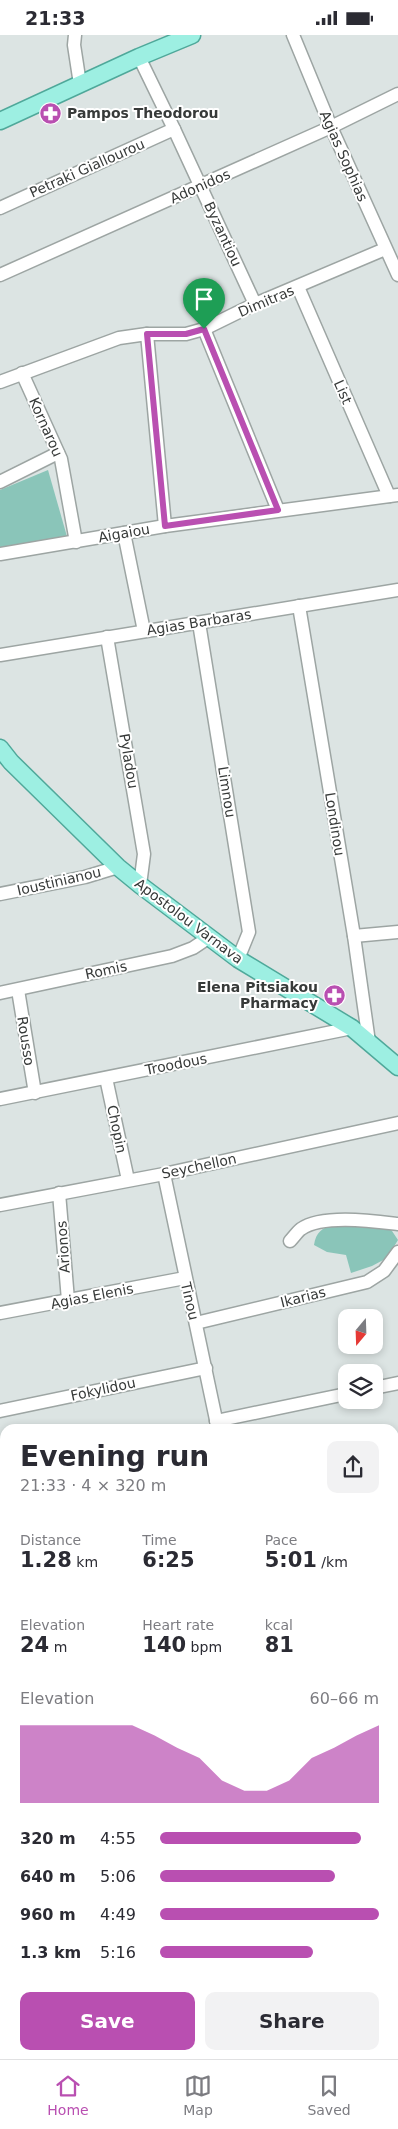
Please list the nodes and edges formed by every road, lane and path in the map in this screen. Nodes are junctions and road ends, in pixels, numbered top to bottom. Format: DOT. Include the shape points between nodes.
graph roads {
  1 [pos="75,35"];
  2 [pos="192,35"];
  3 [pos="294,35"];
  4 [pos="172,39"];
  5 [pos="139,57"];
  6 [pos="80,84"];
  7 [pos="398,94"];
  8 [pos="0,121"];
  9 [pos="331,127"];
  10 [pos="174,129"];
  11 [pos="201,185"];
  12 [pos="0,208"];
  13 [pos="385,249"];
  14 [pos="0,275"];
  15 [pos="398,275"];
  16 [pos="298,287"];
  17 [pos="255,304"];
  18 [pos="204,329"];
  19 [pos="147,334"];
  20 [pos="22,373"];
  21 [pos="0,382"];
  22 [pos="58,453"];
  23 [pos="0,482"];
  24 [pos="393,496"];
  25 [pos="278,510"];
  26 [pos="165,526"];
  27 [pos="124,533"];
  28 [pos="76,542"];
  29 [pos="0,554"];
  30 [pos="398,590"];
  31 [pos="299,606"];
  32 [pos="199,623"];
  33 [pos="144,631"];
  34 [pos="107,637"];
  35 [pos="0,655"];
  36 [pos="2,754"];
  37 [pos="118,867"];
  38 [pos="140,885"];
  39 [pos="0,894"];
  40 [pos="398,931"];
  41 [pos="354,936"];
  42 [pos="208,938"];
  43 [pos="238,959"];
  44 [pos="18,990"];
  45 [pos="0,993"];
  46 [pos="352,1028"];
  47 [pos="369,1043"];
  48 [pos="398,1067"];
  49 [pos="106,1078"];
  50 [pos="35,1093"];
  51 [pos="0,1099"];
  52 [pos="398,1123"];
  53 [pos="164,1174"];
  54 [pos="128,1179"];
  55 [pos="59,1193"];
  56 [pos="0,1205"];
  57 [pos="398,1224"];
  58 [pos="290,1241"];
  59 [pos="398,1252"];
  60 [pos="185,1278"];
  61 [pos="68,1301"];
  62 [pos="0,1313"];
  63 [pos="196,1323"];
  64 [pos="206,1368"];
  65 [pos="398,1383"];
  66 [pos="383,1386"];
  67 [pos="338,1396"];
  68 [pos="0,1411"];
  69 [pos="217,1424"];
  70 [pos="221,1424"];
  1 -- 6 [label="street"];
  2 -- 4 [label="main road"];
  3 -- 9 [label="street, Agias Sophias"];
  4 -- 5 [label="main road"];
  5 -- 6 [label="main road"];
  5 -- 10 [label="street, Byzantiou"];
  6 -- 8 [label="main road"];
  7 -- 9 [label="street, Adonidos"];
  9 -- 11 [label="street, Adonidos"];
  9 -- 13 [label="street, Agias Sophias"];
  10 -- 11 [label="street, Byzantiou"];
  10 -- 12 [label="street, Petraki Giallourou"];
  11 -- 14 [label="street, Adonidos"];
  11 -- 17 [label="street, Byzantiou"];
  13 -- 15 [label="street, Agias Sophias"];
  13 -- 16 [label="street, Dimitras"];
  16 -- 17 [label="street, Dimitras"];
  16 -- 24 [label="street, List"];
  17 -- 18 [label="street, Dimitras"];
  18 -- 19 [label="street, Dimitras" via="186,334"];
  18 -- 25 [label="street"];
  19 -- 20 [label="street, Dimitras" via="119,338"];
  19 -- 26 [label="street"];
  20 -- 21 [label="street, Dimitras"];
  20 -- 22 [label="street, Kornarou"];
  22 -- 23 [label="street"];
  22 -- 28 [label="street, Kornarou"];
  24 -- 25 [label="street, Aigaiou"];
  25 -- 26 [label="street, Aigaiou"];
  26 -- 27 [label="street, Aigaiou"];
  27 -- 28 [label="street, Aigaiou"];
  27 -- 33 [label="street"];
  28 -- 29 [label="street, Aigaiou"];
  30 -- 31 [label="street, Agias Barbaras"];
  31 -- 32 [label="street, Agias Barbaras"];
  31 -- 41 [label="street, Londinou"];
  32 -- 33 [label="street, Agias Barbaras"];
  32 -- 43 [label="street, Limnou" via="249,932"];
  33 -- 34 [label="street, Agias Barbaras"];
  34 -- 35 [label="street, Agias Barbaras"];
  34 -- 38 [label="street, Pyladou" via="144,854"];
  36 -- 37 [label="main road, Apostolou Varnava"];
  37 -- 38 [label="main road, Apostolou Varnava"];
  37 -- 39 [label="street, Ioustinianou"];
  38 -- 42 [label="main road, Apostolou Varnava"];
  40 -- 41 [label="street"];
  41 -- 47 [label="street, Londinou"];
  42 -- 43 [label="main road, Apostolou Varnava"];
  42 -- 44 [label="street, Romis" via="172,956"];
  43 -- 46 [label="main road, Apostolou Varnava"];
  44 -- 45 [label="street, Romis"];
  44 -- 50 [label="street, Rousso"];
  46 -- 47 [label="main road, Apostolou Varnava"];
  46 -- 49 [label="street, Troodous"];
  47 -- 48 [label="main road, Apostolou Varnava"];
  49 -- 50 [label="street, Troodous"];
  49 -- 54 [label="street, Chopin"];
  50 -- 51 [label="street, Troodous"];
  52 -- 53 [label="street, Seychellon"];
  53 -- 54 [label="street, Seychellon"];
  53 -- 60 [label="street, Tinou"];
  54 -- 55 [label="street, Seychellon"];
  55 -- 56 [label="street, Seychellon"];
  55 -- 61 [label="street, Arionos"];
  57 -- 58 [label="street" via="322,1221 302,1229"];
  59 -- 63 [label="street, Ikarias" via="384,1271 367,1282"];
  60 -- 61 [label="street, Agias Elenis"];
  60 -- 63 [label="street, Tinou"];
  61 -- 62 [label="street, Agias Elenis"];
  63 -- 64 [label="street, Tinou"];
  64 -- 68 [label="street, Fokylidou"];
  64 -- 69 [label="street, Tinou"];
  65 -- 66 [label="street"];
  67 -- 70 [label="street"];
}
